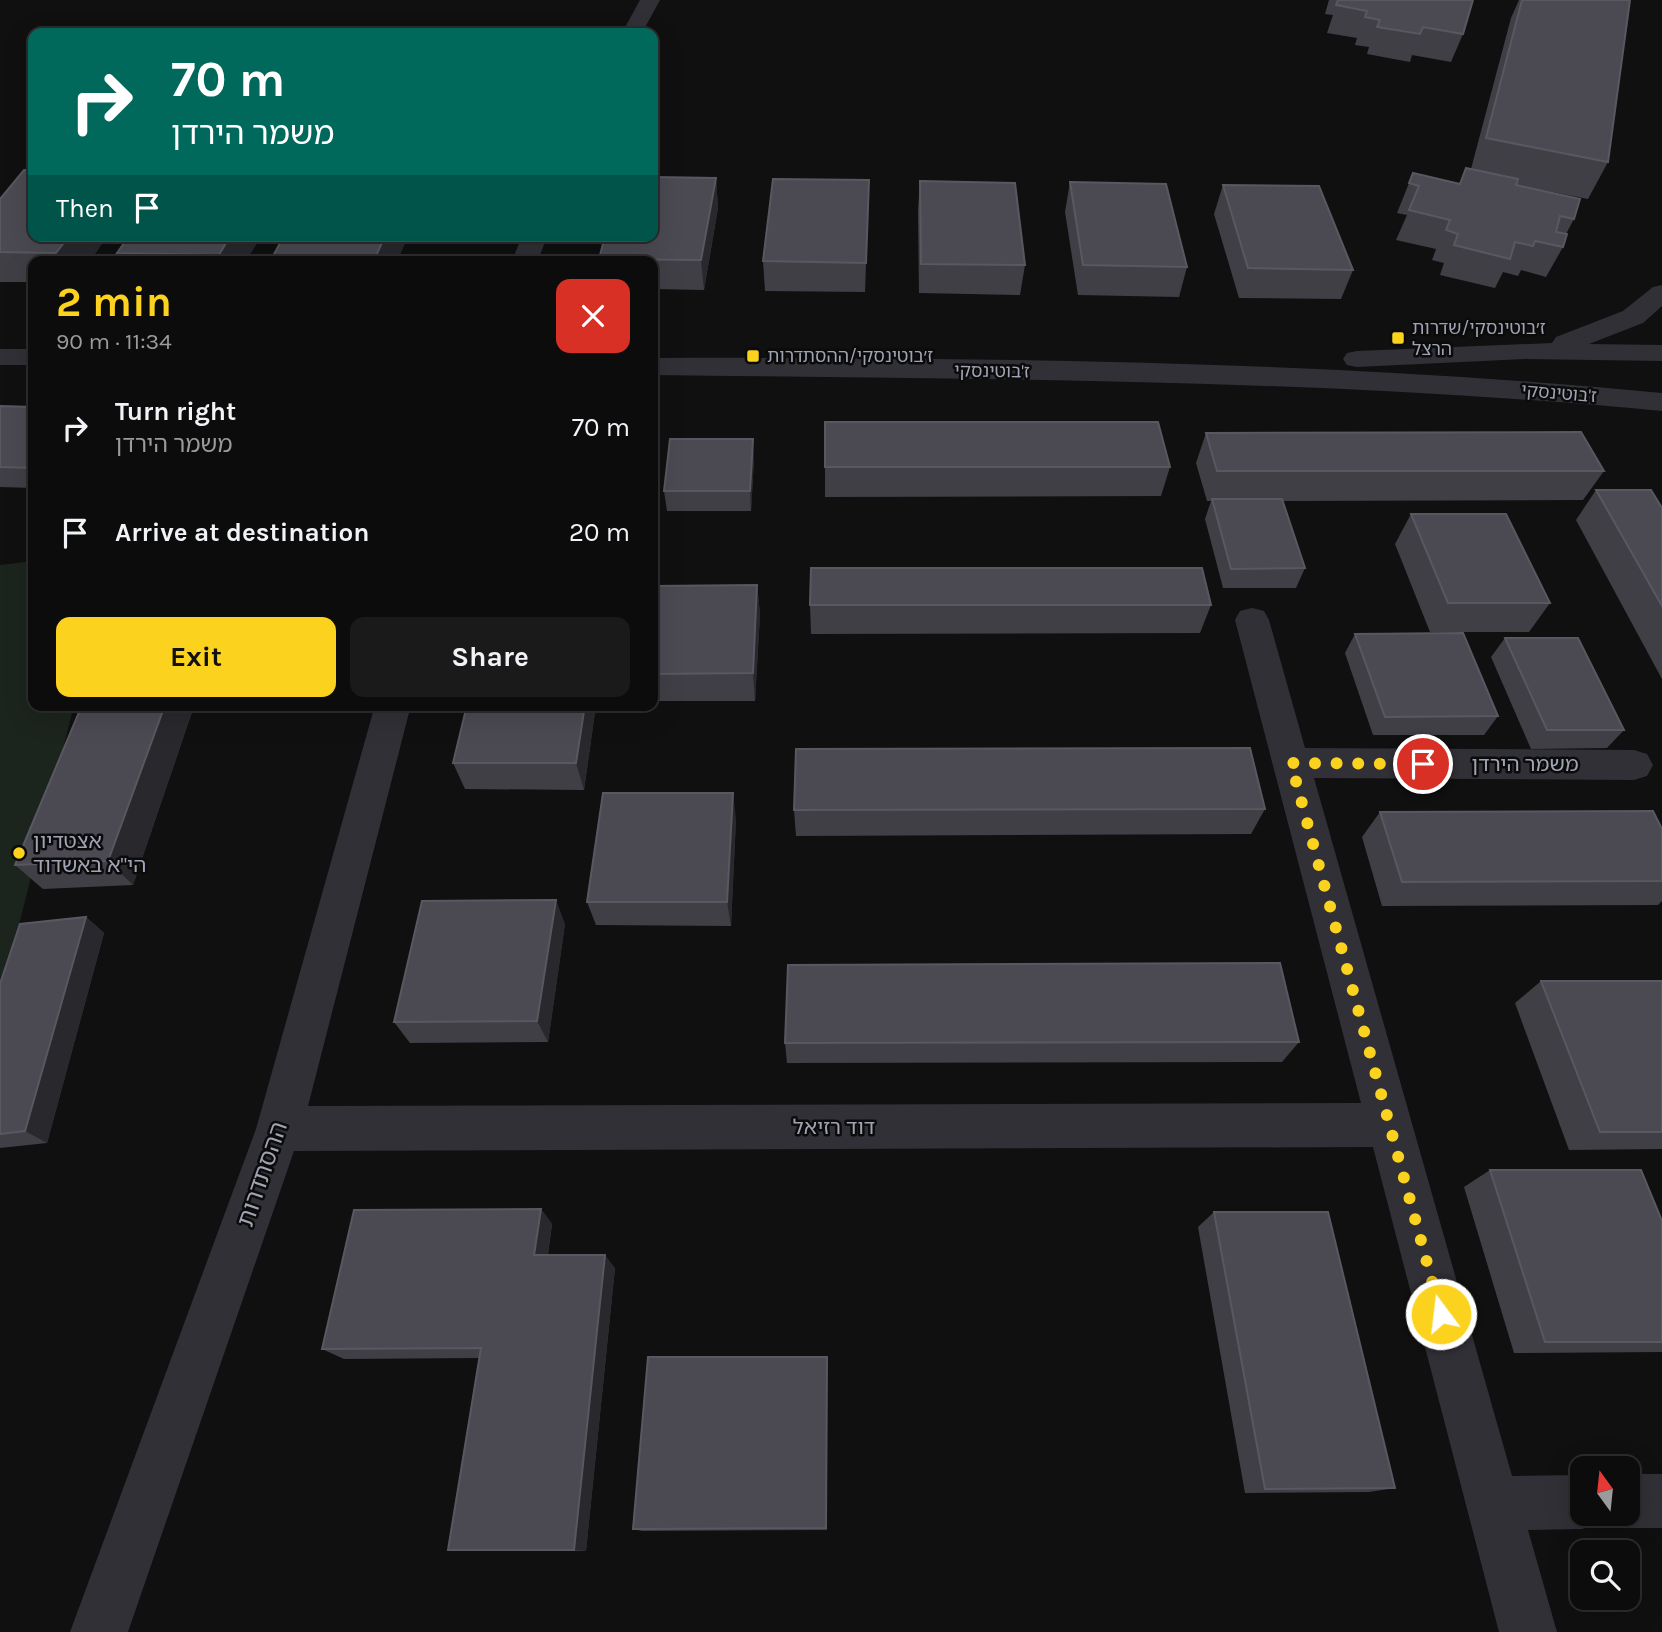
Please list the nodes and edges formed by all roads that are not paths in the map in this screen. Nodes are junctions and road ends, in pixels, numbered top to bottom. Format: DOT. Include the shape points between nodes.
graph roads {
  1 [pos="650,0"];
  2 [pos="635,28"];
  3 [pos="1662,293"];
  4 [pos="1525,351"];
  5 [pos="1662,353"];
  6 [pos="0,357"];
  7 [pos="28,357"];
  8 [pos="658,366"];
  9 [pos="1163,373"];
  10 [pos="1662,402"];
  11 [pos="1252,620"];
  12 [pos="391,711"];
  13 [pos="1291,763"];
  14 [pos="1634,765"];
  15 [pos="1390,1125"];
  16 [pos="279,1129"];
  17 [pos="1640,1501"];
  18 [pos="1662,1501"];
  19 [pos="1570,1502"];
  20 [pos="1493,1503"];
  21 [pos="99,1632"];
  22 [pos="1528,1632"];
  1 -- 2 [label="street"];
  3 -- 4 [label="street" via="1633,317 1598,332"];
  4 -- 5 [label="street, ז'בוטינסקי"];
  4 -- 9 [label="street, ז'בוטינסקי"];
  6 -- 7 [label="street"];
  8 -- 9 [label="street, ז'בוטינסקי"];
  9 -- 10 [label="street, ז'בוטינסקי" via="1414,382"];
  11 -- 13 [label="street"];
  12 -- 16 [label="street, ההסתדרות"];
  13 -- 14 [label="street, משמר הירדן"];
  13 -- 15 [label="street"];
  15 -- 16 [label="street, דוד רזיאל"];
  15 -- 20 [label="street"];
  16 -- 21 [label="street, ההסתדרות"];
  17 -- 18 [label="street"];
  19 -- 20 [label="street"];
  20 -- 22 [label="street"];
}
